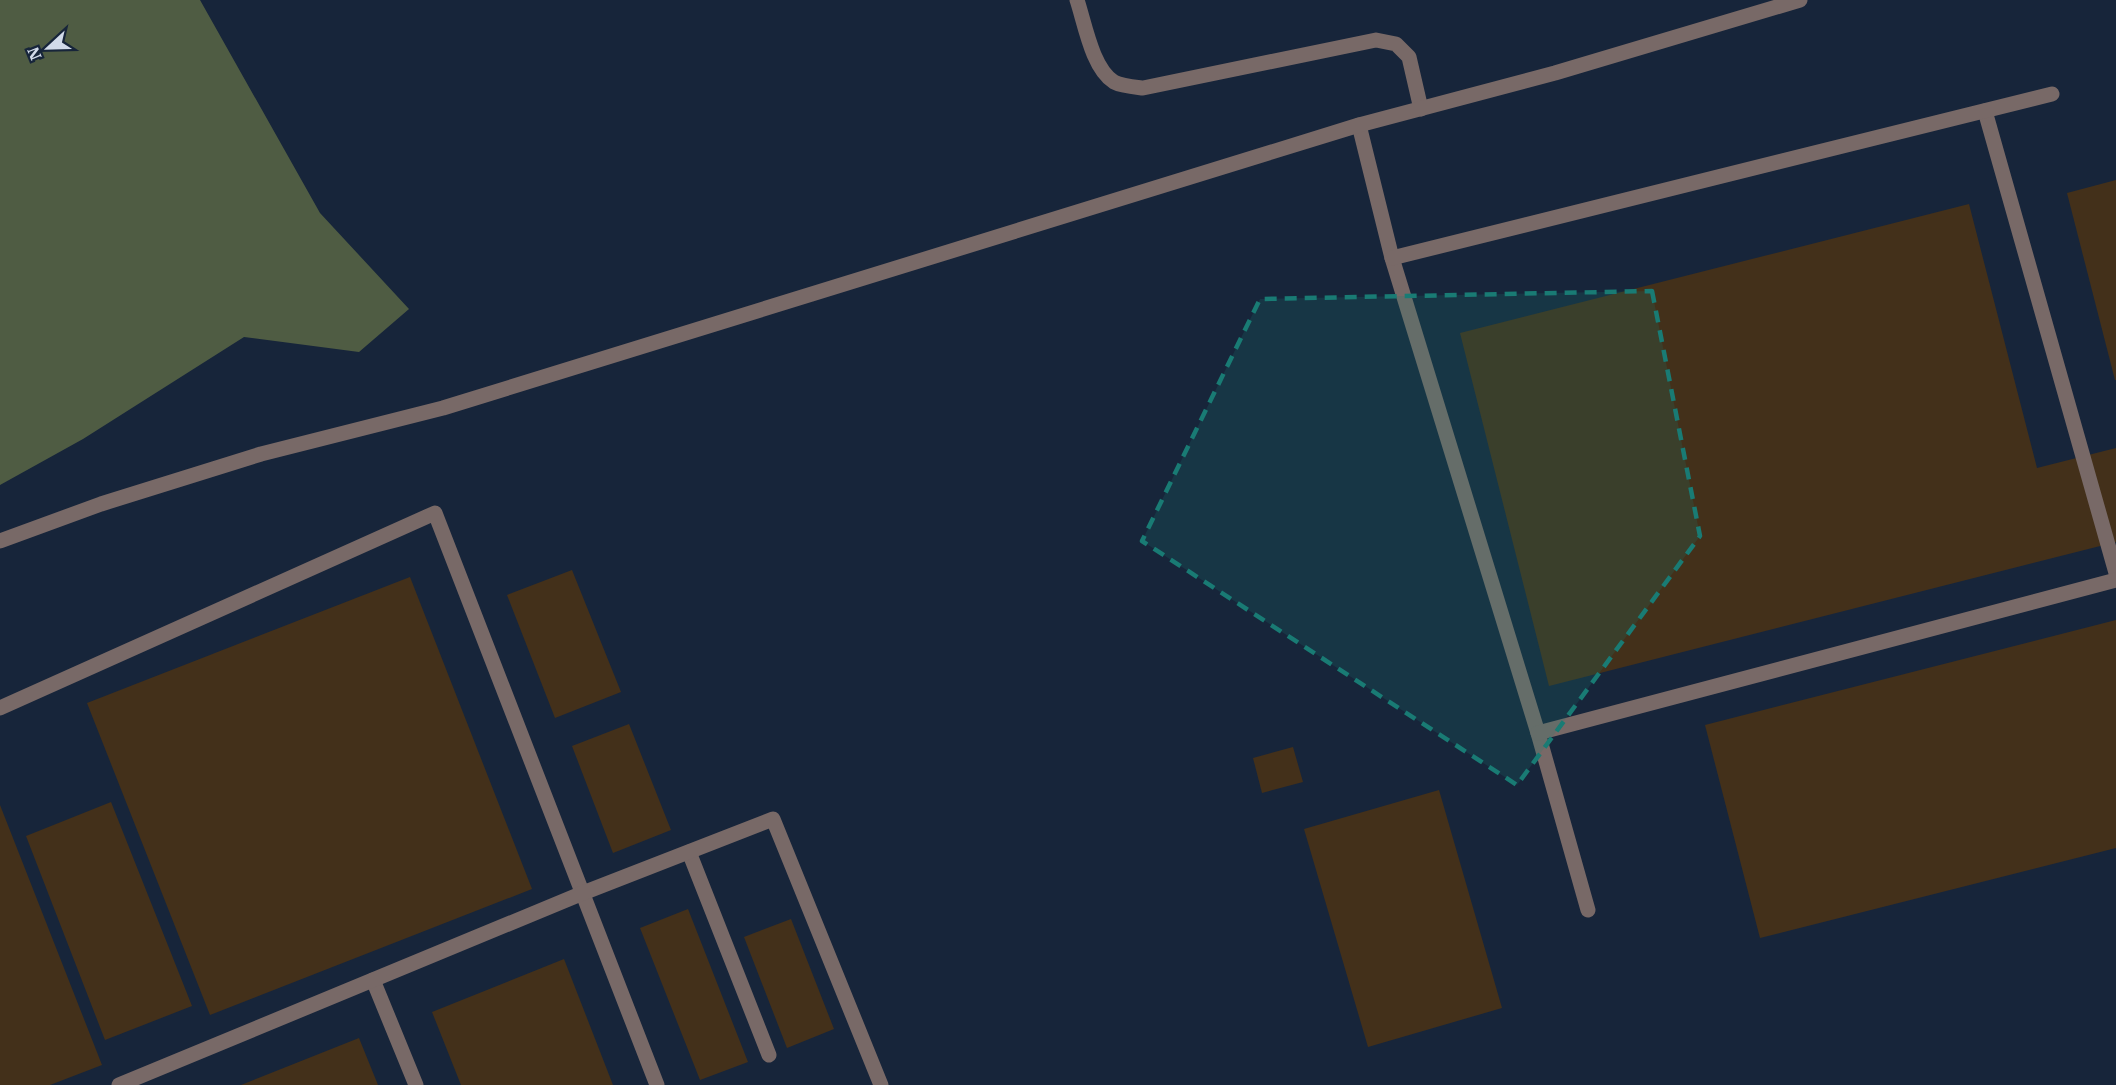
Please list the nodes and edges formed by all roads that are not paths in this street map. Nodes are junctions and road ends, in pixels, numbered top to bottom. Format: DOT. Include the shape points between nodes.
graph roads {
  1 [pos="1077,0"];
  2 [pos="1800,0"];
  3 [pos="2052,94"];
  4 [pos="1421,109"];
  5 [pos="1985,111"];
  6 [pos="1359,125"];
  7 [pos="1392,258"];
  8 [pos="0,541"];
  9 [pos="2116,573"];
  10 [pos="2116,580"];
  11 [pos="0,708"];
  12 [pos="1538,733"];
  13 [pos="689,852"];
  14 [pos="583,893"];
  15 [pos="1588,910"];
  16 [pos="373,980"];
  17 [pos="769,1055"];
  18 [pos="156,1070"];
  19 [pos="118,1085"];
  20 [pos="162,1085"];
  21 [pos="416,1085"];
  22 [pos="657,1085"];
  23 [pos="881,1085"];
  1 -- 4 [label="street" via="1102,70 1116,83 1143,88 1376,40 1396,44 1409,57"];
  2 -- 4 [label="street"];
  3 -- 5 [label="street"];
  4 -- 6 [label="street"];
  5 -- 7 [label="street"];
  5 -- 9 [label="street"];
  6 -- 7 [label="street"];
  6 -- 8 [label="street" via="443,408 261,454 101,504"];
  7 -- 12 [label="street"];
  10 -- 12 [label="street"];
  11 -- 14 [label="street" via="435,513"];
  12 -- 15 [label="street"];
  13 -- 14 [label="street"];
  13 -- 17 [label="street"];
  13 -- 23 [label="street" via="773,819"];
  14 -- 16 [label="street"];
  14 -- 22 [label="street"];
  16 -- 18 [label="street"];
  16 -- 21 [label="street"];
  18 -- 19 [label="street"];
  18 -- 20 [label="street"];
}
